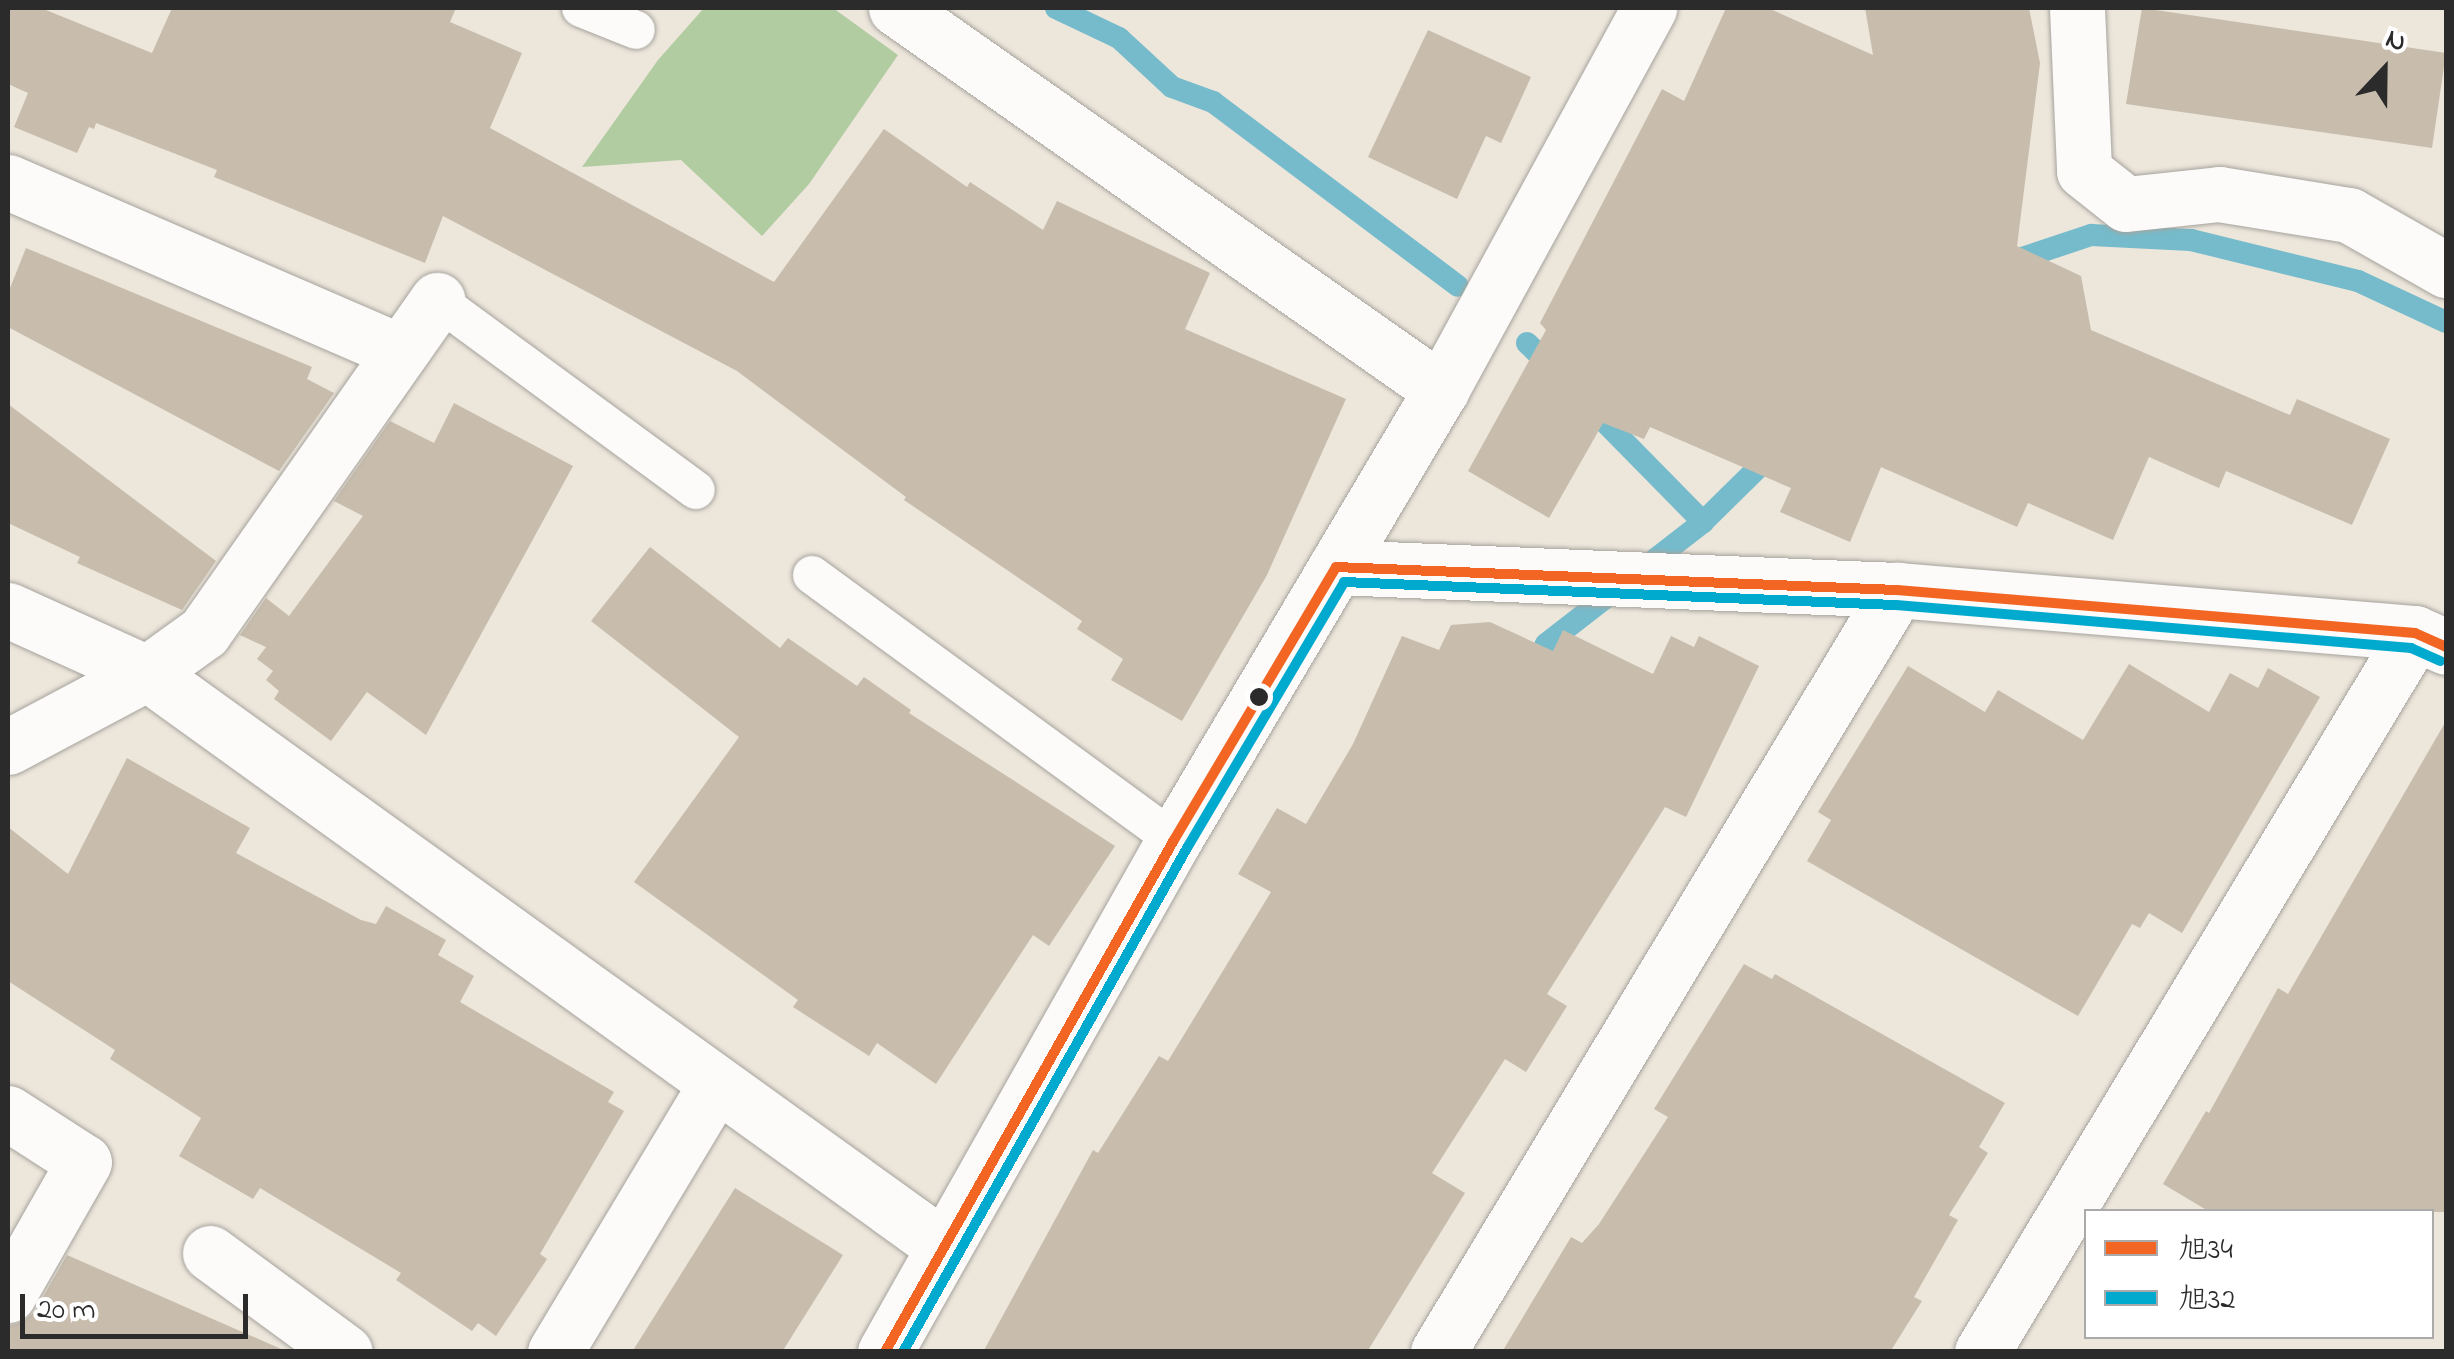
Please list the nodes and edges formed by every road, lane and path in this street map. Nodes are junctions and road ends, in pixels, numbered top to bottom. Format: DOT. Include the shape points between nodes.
graph roads {
  1 [pos="582,8"];
  2 [pos="896,8"];
  3 [pos="1649,8"];
  4 [pos="2078,8"];
  5 [pos="636,30"];
  6 [pos="8,182"];
  7 [pos="2446,270"];
  8 [pos="437,300"];
  9 [pos="399,351"];
  10 [pos="1441,390"];
  11 [pos="696,490"];
  12 [pos="1336,566"];
  13 [pos="812,575"];
  14 [pos="1896,590"];
  15 [pos="8,610"];
  16 [pos="2430,640"];
  17 [pos="147,673"];
  18 [pos="8,747"];
  19 [pos="1174,840"];
  20 [pos="716,1084"];
  21 [pos="8,1114"];
  22 [pos="944,1247"];
  23 [pos="210,1253"];
  24 [pos="8,1295"];
  25 [pos="345,1352"];
  26 [pos="556,1352"];
  27 [pos="885,1352"];
  28 [pos="1438,1352"];
  29 [pos="1982,1352"];
  1 -- 5 [label="lane"];
  2 -- 10 [label="street"];
  3 -- 10 [label="street"];
  4 -- 7 [label="street" via="2084,171 2126,204 2219,194 2350,215"];
  6 -- 9 [label="street"];
  8 -- 9 [label="street"];
  8 -- 11 [label="lane"];
  9 -- 17 [label="street" via="204,632"];
  10 -- 12 [label="street"];
  12 -- 14 [label="street"];
  12 -- 19 [label="street"];
  13 -- 19 [label="lane"];
  14 -- 16 [label="street"];
  14 -- 28 [label="street"];
  15 -- 17 [label="street"];
  16 -- 29 [label="street"];
  17 -- 18 [label="street"];
  17 -- 20 [label="street"];
  19 -- 22 [label="street"];
  20 -- 22 [label="street"];
  20 -- 26 [label="street"];
  21 -- 24 [label="street" via="84,1162"];
  22 -- 27 [label="street"];
  23 -- 25 [label="street"];
}
